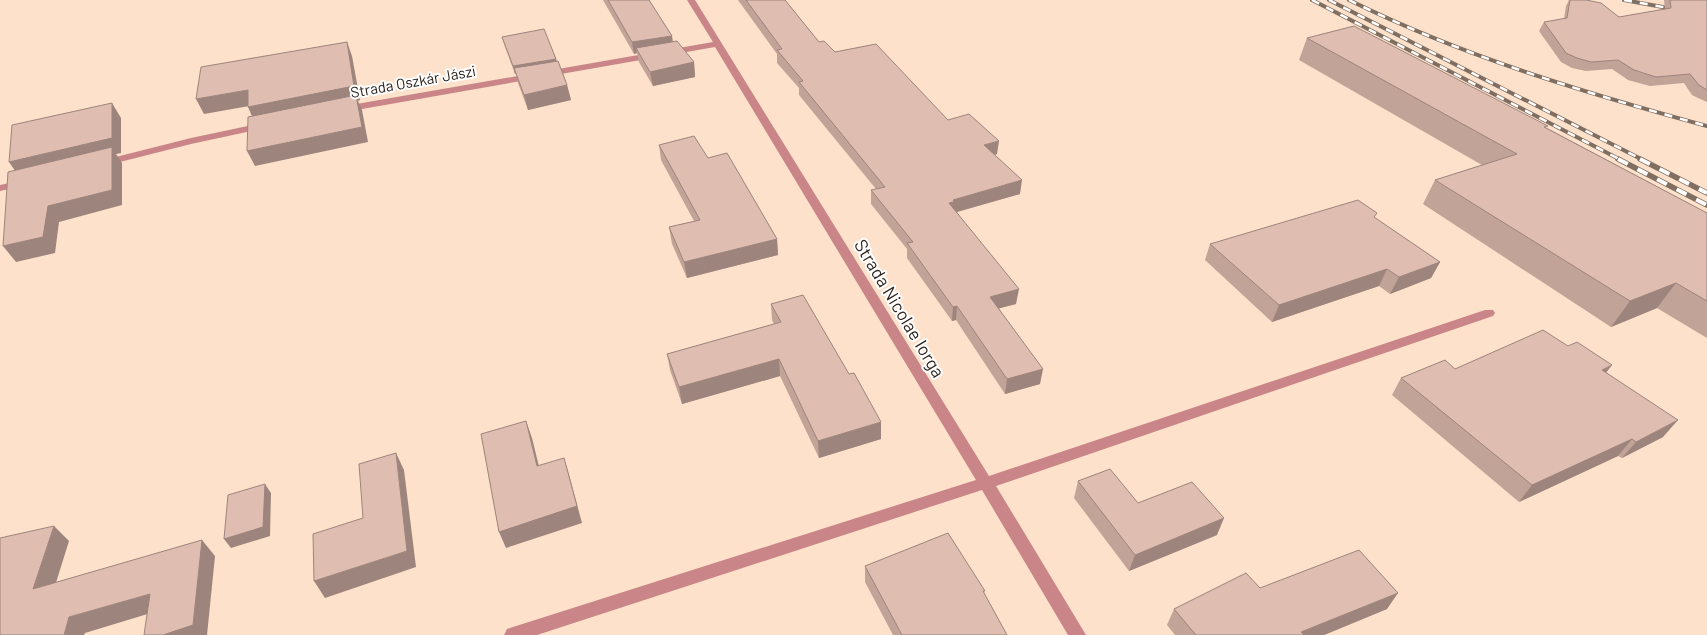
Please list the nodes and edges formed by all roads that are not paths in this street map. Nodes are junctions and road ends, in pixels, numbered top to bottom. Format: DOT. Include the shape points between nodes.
graph roads {
  1 [pos="691,0"];
  2 [pos="717,44"];
  3 [pos="333,111"];
  4 [pos="276,123"];
  5 [pos="96,165"];
  6 [pos="38,179"];
  7 [pos="0,188"];
  8 [pos="1489,313"];
  9 [pos="986,483"];
  10 [pos="513,635"];
  11 [pos="1077,635"];
  1 -- 2 [label="street, Strada Nicolae Iorga"];
  2 -- 3 [label="street, Strada Oszkár Jászi"];
  2 -- 9 [label="street, Strada Nicolae Iorga"];
  4 -- 5 [label="street"];
  6 -- 7 [label="street"];
  8 -- 9 [label="street"];
  9 -- 10 [label="street"];
  9 -- 11 [label="street, Strada Nicolae Iorga"];
}
